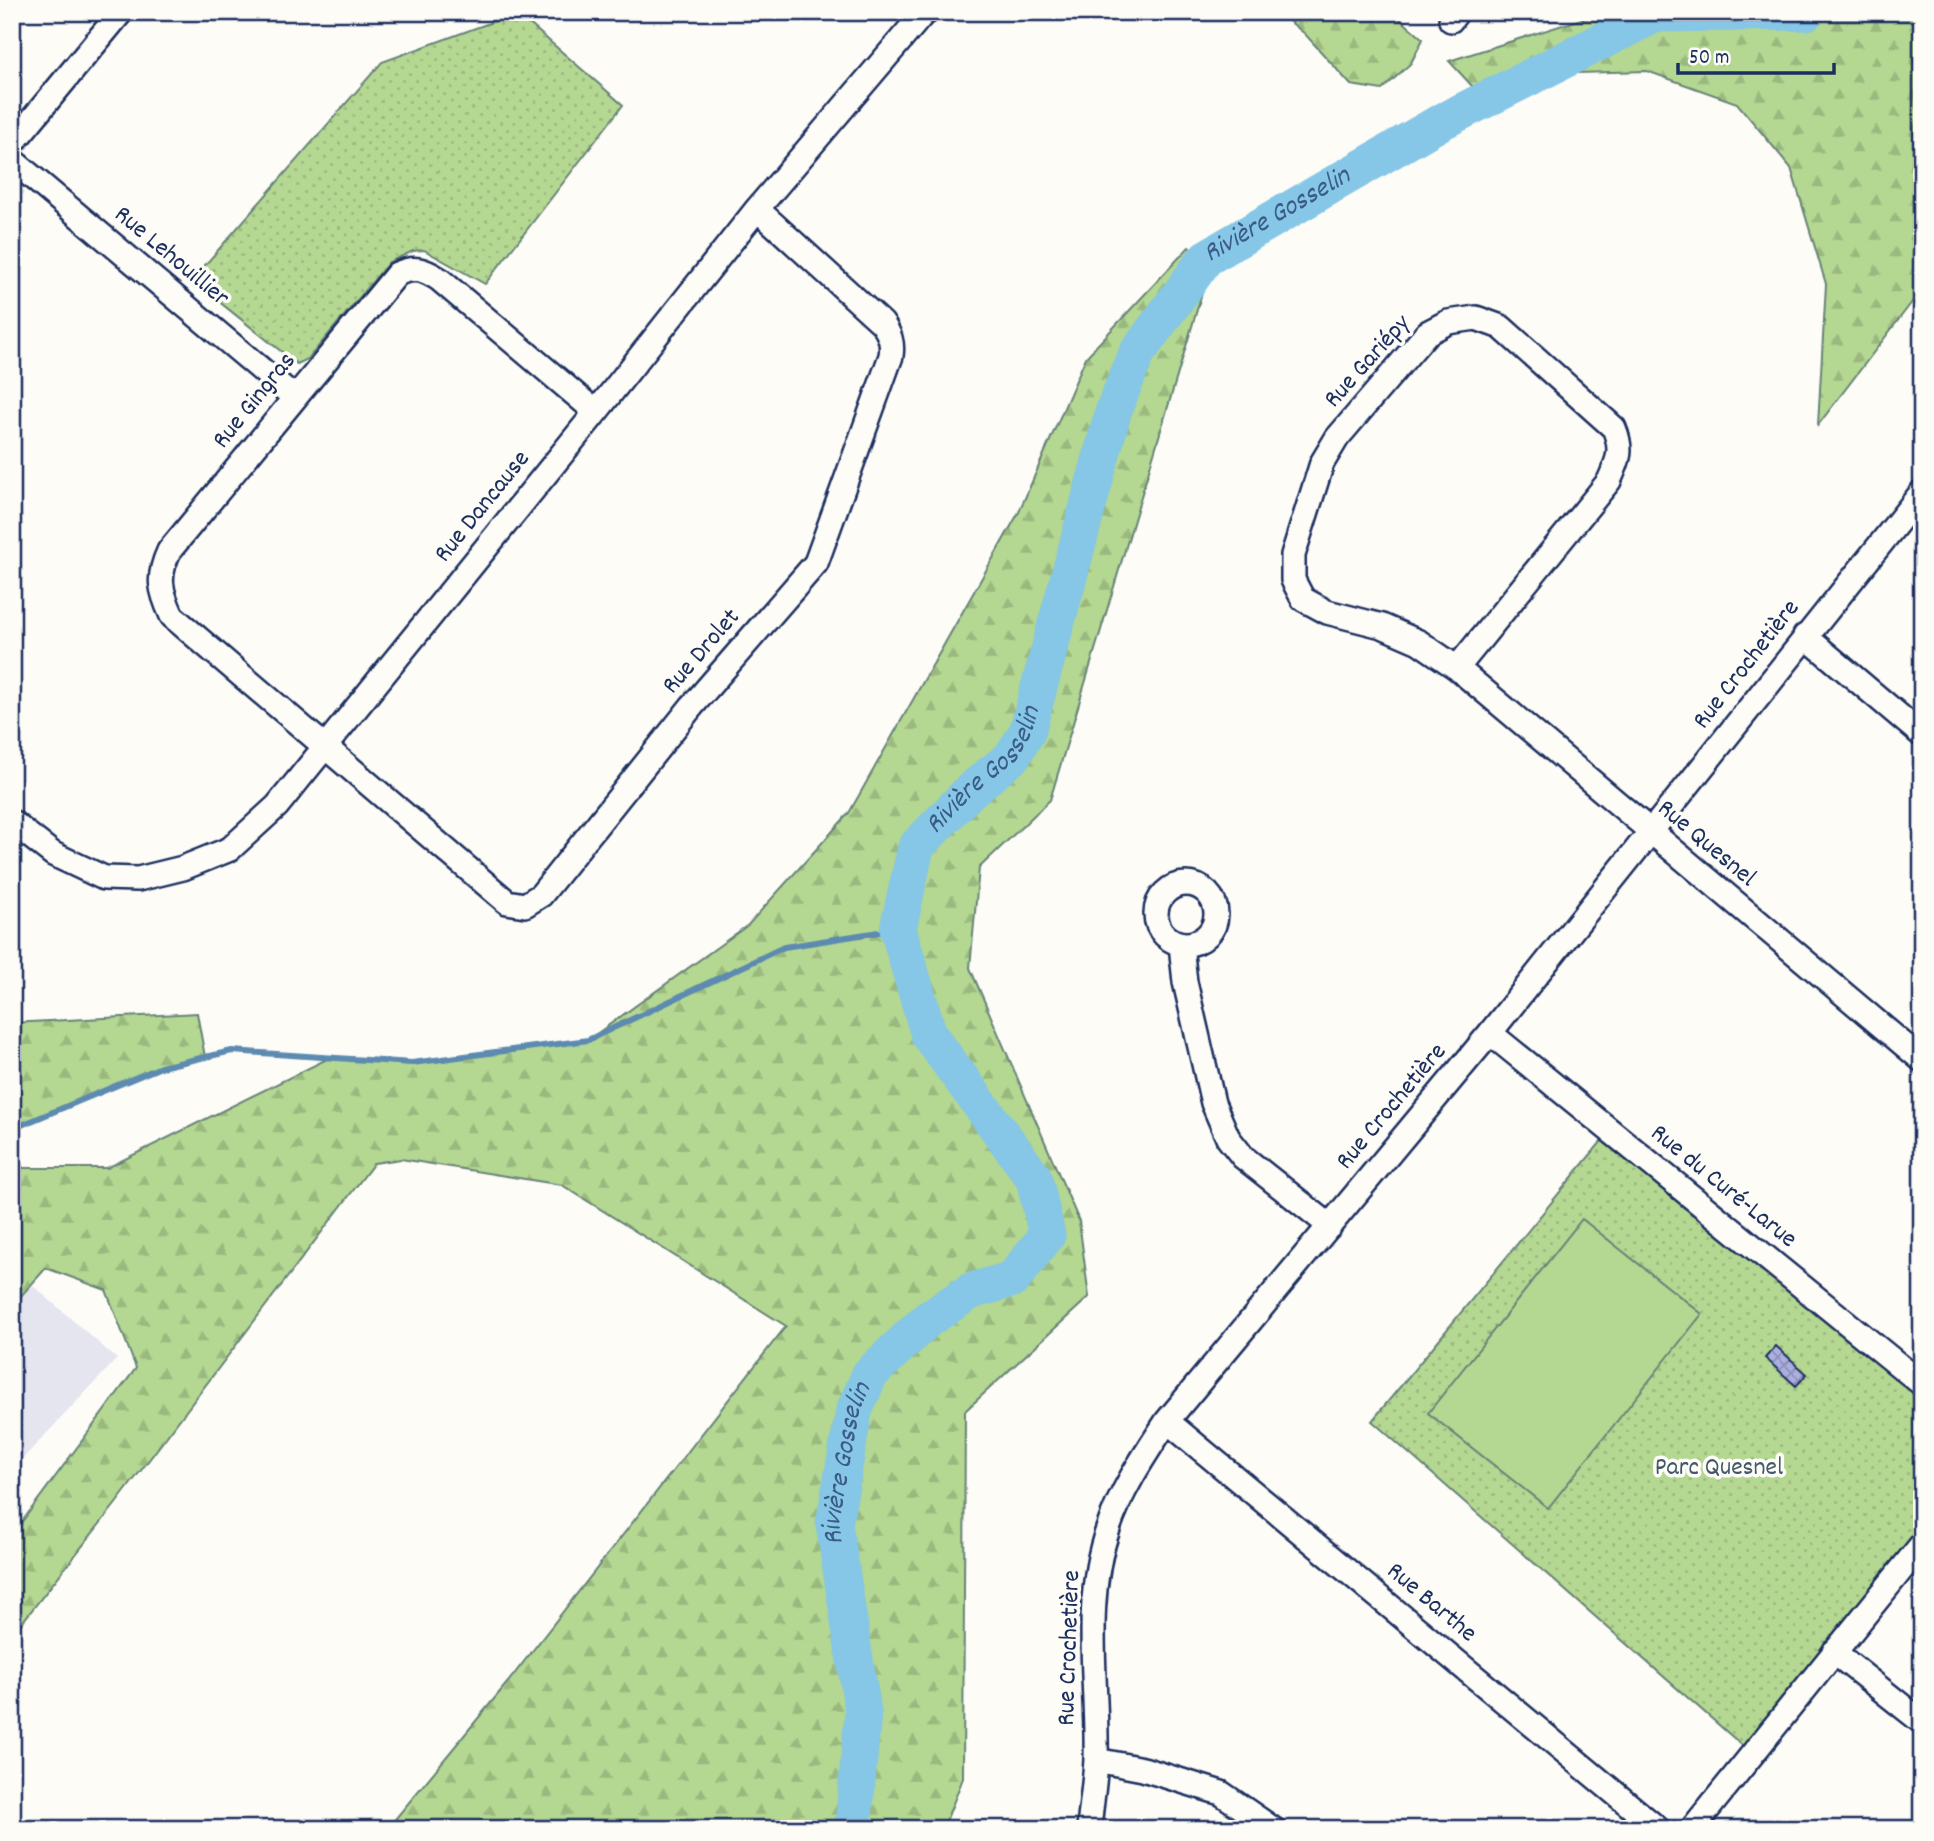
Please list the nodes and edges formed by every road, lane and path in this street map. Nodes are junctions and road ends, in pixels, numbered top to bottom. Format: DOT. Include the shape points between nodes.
graph roads {
  1 [pos="121,12"];
  2 [pos="927,12"];
  3 [pos="12,144"];
  4 [pos="12,160"];
  5 [pos="757,209"];
  6 [pos="294,397"];
  7 [pos="597,412"];
  8 [pos="1922,492"];
  9 [pos="1805,636"];
  10 [pos="1457,668"];
  11 [pos="1922,735"];
  12 [pos="324,747"];
  13 [pos="12,822"];
  14 [pos="1651,834"];
  15 [pos="1181,944"];
  16 [pos="1489,1033"];
  17 [pos="1922,1060"];
  18 [pos="1330,1226"];
  19 [pos="1922,1384"];
  20 [pos="1167,1421"];
  21 [pos="1922,1544"];
  22 [pos="1834,1653"];
  23 [pos="1922,1722"];
  24 [pos="1096,1760"];
  25 [pos="1089,1829"];
  26 [pos="1273,1829"];
  27 [pos="1658,1829"];
  28 [pos="1692,1829"];
  1 -- 3 [label="street"];
  2 -- 5 [label="street, Rue Dancause"];
  4 -- 6 [label="street, Rue Lehouillier"];
  5 -- 7 [label="street, Rue Dancause"];
  5 -- 12 [label="street, Rue Drolet" via="882,323 892,346 816,563 805,577 692,706 541,895 525,905 507,902"];
  6 -- 7 [label="street, Rue Gingras" via="397,274 411,268 439,279"];
  6 -- 12 [label="street, Rue Gingras" via="169,551 161,569 162,595 172,616"];
  7 -- 12 [label="street, Rue Dancause"];
  8 -- 9 [label="street, Rue Crochetière"];
  9 -- 11 [label="street"];
  9 -- 14 [label="street, Rue Crochetière"];
  10 -- 10 [label="street, Rue Gariépy" via="1419,642 1382,626 1328,612 1303,599 1293,580 1293,555 1322,463 1337,438 1427,333 1448,322 1476,318 1501,327 1614,428 1620,444 1609,481"];
  10 -- 14 [label="street, Rue Quesnel"];
  12 -- 13 [label="street, Rue Dancause" via="277,806 230,849 138,880 104,878 53,854"];
  14 -- 16 [label="street, Rue Crochetière"];
  14 -- 17 [label="street, Rue Quesnel"];
  15 -- 18 [label="street" via="1185,982 1213,1103 1228,1138 1243,1157"];
  16 -- 18 [label="street, Rue Crochetière"];
  16 -- 19 [label="street, Rue du Curé-Larue"];
  18 -- 20 [label="street, Rue Crochetière"];
  20 -- 24 [label="street, Rue Crochetière" via="1123,1492 1107,1530 1097,1575"];
  20 -- 27 [label="street, Rue Barthe"];
  21 -- 22 [label="street"];
  22 -- 23 [label="street"];
  22 -- 28 [label="street"];
  24 -- 25 [label="street, Rue Crochetière"];
  24 -- 26 [label="street" via="1221,1793"];
}
